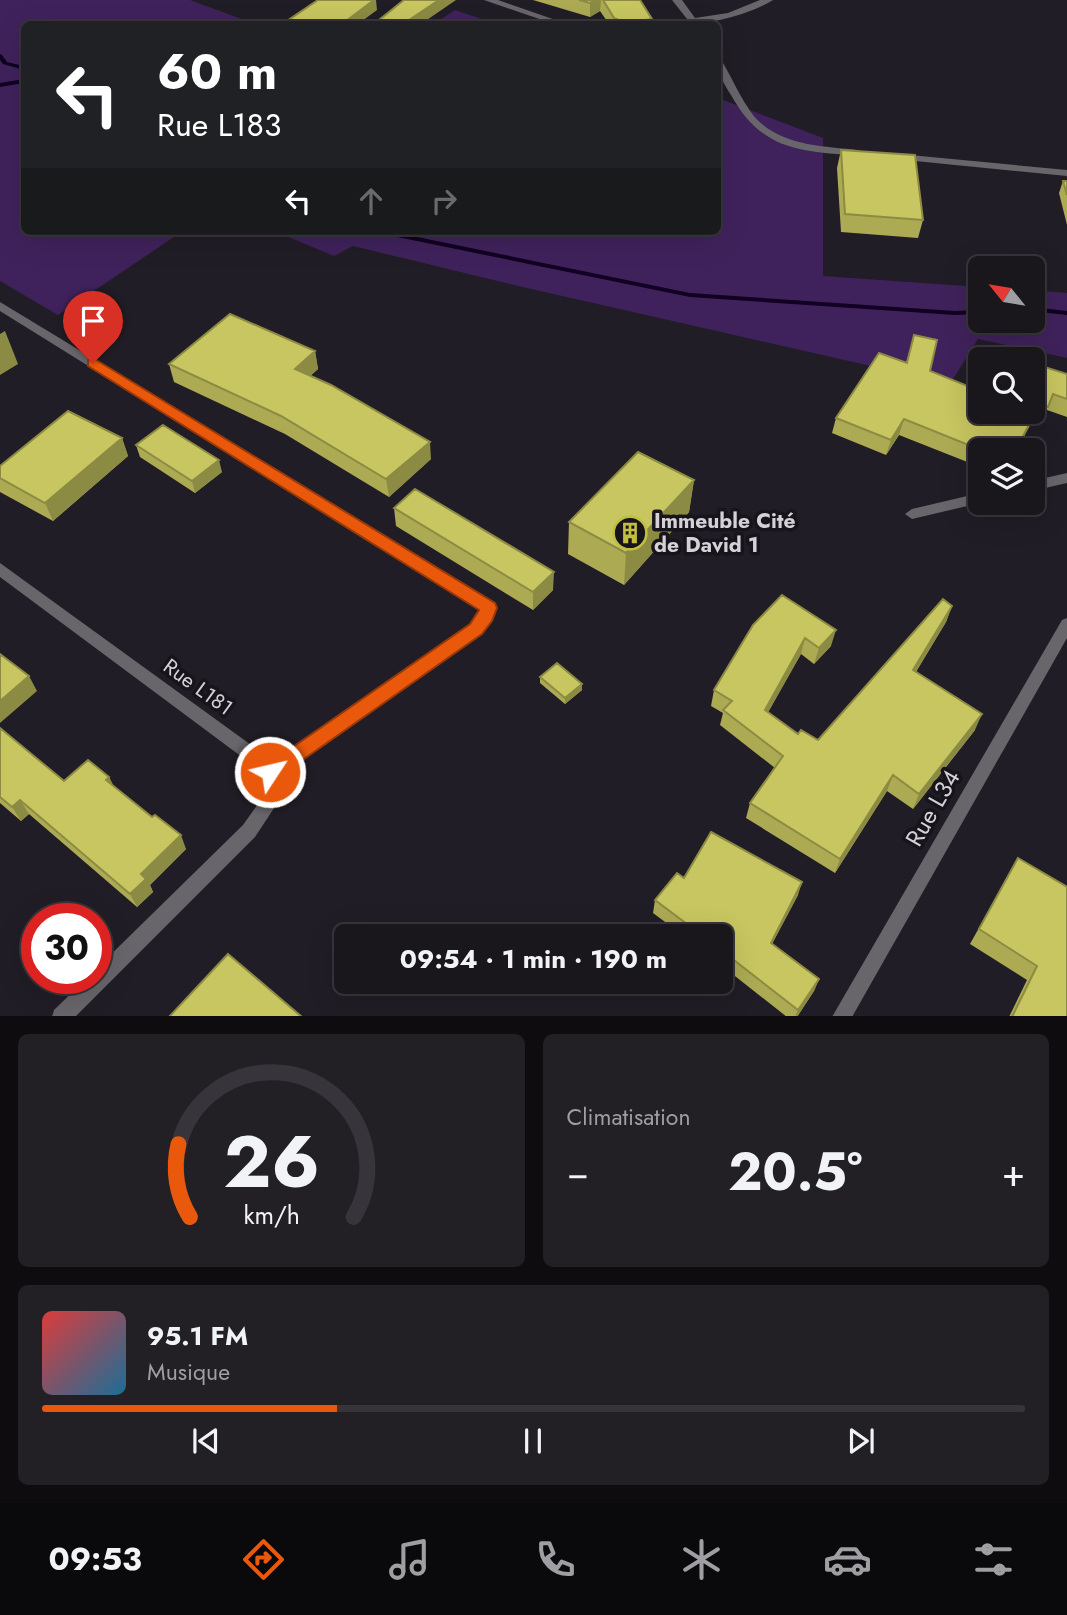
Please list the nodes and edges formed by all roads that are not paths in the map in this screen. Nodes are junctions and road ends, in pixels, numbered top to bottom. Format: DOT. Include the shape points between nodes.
graph roads {
  1 [pos="489,0"];
  2 [pos="677,0"];
  3 [pos="768,0"];
  4 [pos="553,21"];
  5 [pos="693,21"];
  6 [pos="703,21"];
  7 [pos="721,68"];
  8 [pos="867,153"];
  9 [pos="894,156"];
  10 [pos="1067,173"];
  11 [pos="0,306"];
  12 [pos="1067,478"];
  13 [pos="1045,483"];
  14 [pos="968,501"];
  15 [pos="912,514"];
  16 [pos="0,569"];
  17 [pos="1067,624"];
  18 [pos="270,772"];
  19 [pos="62,1016"];
  20 [pos="842,1016"];
  1 -- 4 [label="street"];
  2 -- 5 [label="street"];
  3 -- 6 [label="street"];
  7 -- 8 [label="street" via="749,117 772,136 800,147"];
  9 -- 10 [label="street"];
  11 -- 18 [label="street" via="489,608 476,629"];
  12 -- 13 [label="street"];
  14 -- 15 [label="street"];
  16 -- 18 [label="street, Rue L181"];
  17 -- 20 [label="street, Rue L34"];
  18 -- 19 [label="street" via="272,799 249,831"];
}
